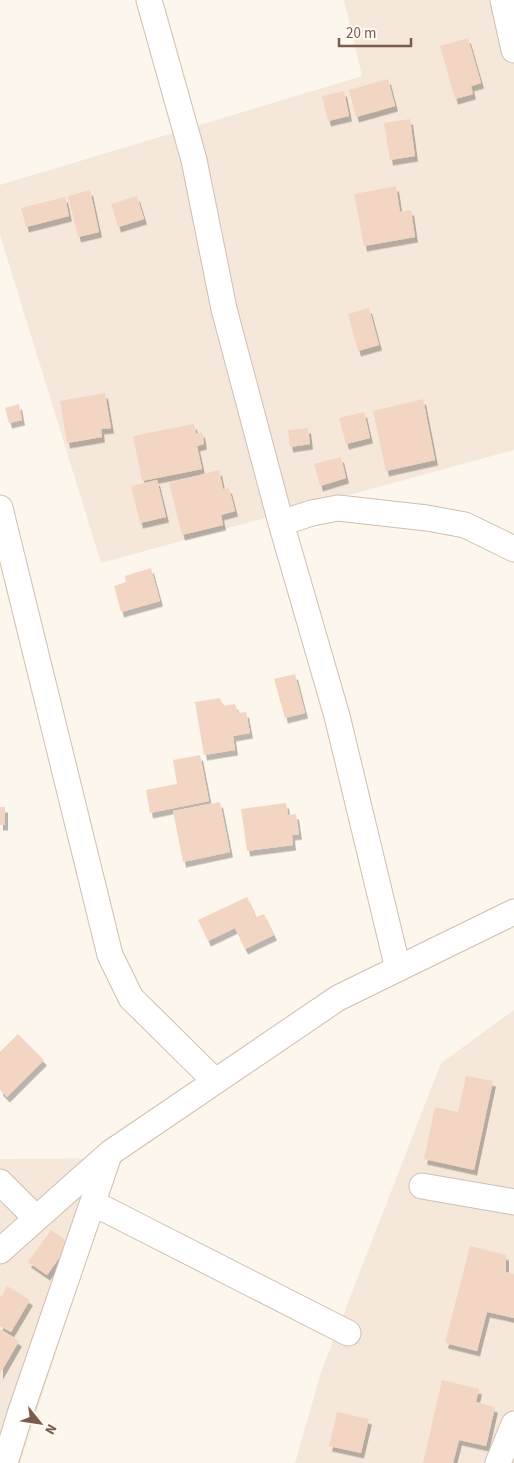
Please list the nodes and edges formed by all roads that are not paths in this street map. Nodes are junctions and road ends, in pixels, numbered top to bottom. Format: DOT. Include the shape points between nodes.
graph roads {
  1 [pos="149,0"];
  2 [pos="503,0"];
  3 [pos="514,50"];
  4 [pos="0,508"];
  5 [pos="281,522"];
  6 [pos="514,550"];
  7 [pos="514,912"];
  8 [pos="398,969"];
  9 [pos="215,1081"];
  10 [pos="110,1153"];
  11 [pos="0,1182"];
  12 [pos="422,1186"];
  13 [pos="514,1202"];
  14 [pos="93,1203"];
  15 [pos="36,1218"];
  16 [pos="0,1251"];
  17 [pos="348,1333"];
  18 [pos="514,1424"];
  19 [pos="4,1463"];
  20 [pos="498,1463"];
  1 -- 5 [label="street" via="194,160 224,309"];
  2 -- 3 [label="street"];
  4 -- 9 [label="street" via="110,955 130,998"];
  5 -- 6 [label="street" via="338,508 428,518 465,525"];
  5 -- 8 [label="street" via="337,716"];
  7 -- 8 [label="street"];
  8 -- 9 [label="street" via="338,998"];
  9 -- 10 [label="street"];
  10 -- 14 [label="street"];
  10 -- 15 [label="street"];
  11 -- 15 [label="street"];
  12 -- 13 [label="street"];
  14 -- 17 [label="street"];
  14 -- 19 [label="street"];
  15 -- 16 [label="street"];
  18 -- 20 [label="street"];
}
